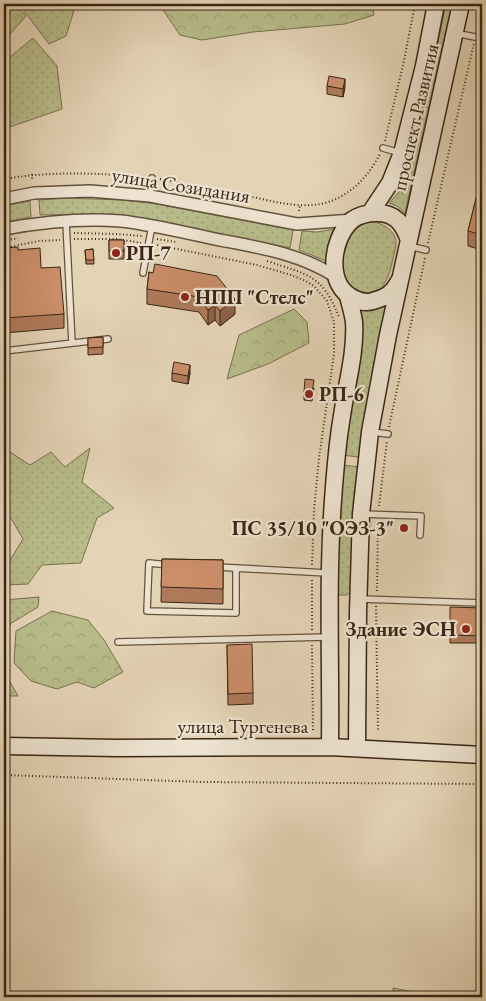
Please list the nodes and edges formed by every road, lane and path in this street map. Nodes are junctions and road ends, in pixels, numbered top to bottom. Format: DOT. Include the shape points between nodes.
graph roads {
  1 [pos="415,4"];
  2 [pos="436,4"];
  3 [pos="461,4"];
  4 [pos="482,4"];
  5 [pos="455,33"];
  6 [pos="475,37"];
  7 [pos="383,148"];
  8 [pos="402,153"];
  9 [pos="32,174"];
  10 [pos="152,178"];
  11 [pos="4,179"];
  12 [pos="32,181"];
  13 [pos="150,196"];
  14 [pos="4,199"];
  15 [pos="300,205"];
  16 [pos="299,211"];
  17 [pos="370,213"];
  18 [pos="353,220"];
  19 [pos="152,226"];
  20 [pos="4,229"];
  21 [pos="66,232"];
  22 [pos="38,234"];
  23 [pos="21,238"];
  24 [pos="149,240"];
  25 [pos="4,241"];
  26 [pos="39,241"];
  27 [pos="176,242"];
  28 [pos="408,243"];
  29 [pos="4,248"];
  30 [pos="426,250"];
  31 [pos="266,261"];
  32 [pos="292,269"];
  33 [pos="143,273"];
  34 [pos="291,275"];
  35 [pos="336,277"];
  36 [pos="400,279"];
  37 [pos="348,296"];
  38 [pos="341,321"];
  39 [pos="108,339"];
  40 [pos="72,343"];
  41 [pos="4,351"];
  42 [pos="370,432"];
  43 [pos="388,434"];
  44 [pos="319,458"];
  45 [pos="326,458"];
  46 [pos="378,464"];
  47 [pos="384,465"];
  48 [pos="361,514"];
  49 [pos="378,515"];
  50 [pos="420,535"];
  51 [pos="178,565"];
  52 [pos="207,567"];
  53 [pos="236,568"];
  54 [pos="312,573"];
  55 [pos="330,574"];
  56 [pos="358,599"];
  57 [pos="376,599"];
  58 [pos="482,603"];
  59 [pos="358,628"];
  60 [pos="330,633"];
  61 [pos="312,636"];
  62 [pos="118,642"];
  63 [pos="314,730"];
  64 [pos="378,731"];
  65 [pos="4,746"];
  66 [pos="330,747"];
  67 [pos="357,748"];
  68 [pos="482,755"];
  69 [pos="4,775"];
  70 [pos="482,784"];
  1 -- 7 [label="path"];
  2 -- 8 [label="street, проспект Развития"];
  3 -- 5 [label="street, проспект Развития"];
  4 -- 6 [label="path"];
  5 -- 6 [label="lane"];
  5 -- 28 [label="street, проспект Развития"];
  6 -- 30 [label="path"];
  7 -- 8 [label="lane"];
  7 -- 15 [label="path" via="372,170 346,194 330,201"];
  8 -- 17 [label="street, проспект Развития" via="390,183"];
  9 -- 10 [label="path" via="95,173"];
  9 -- 11 [label="path"];
  9 -- 12 [label="path"];
  10 -- 13 [label="lane"];
  10 -- 15 [label="path"];
  13 -- 14 [label="street, улица Созидания" via="82,191 34,193"];
  13 -- 18 [label="street, улица Созидания" via="298,224"];
  15 -- 16 [label="path"];
  17 -- 18 [label="street"];
  17 -- 28 [label="street" via="391,215 403,224"];
  18 -- 35 [label="street" via="343,232 337,248"];
  19 -- 21 [label="street" via="120,221"];
  19 -- 24 [label="lane"];
  19 -- 35 [label="street" via="294,256"];
  20 -- 21 [label="street" via="37,223"];
  21 -- 24 [label="path"];
  21 -- 24 [label="path" via="118,234"];
  21 -- 26 [label="path"];
  21 -- 40 [label="lane"];
  22 -- 26 [label="path"];
  23 -- 25 [label="path"];
  24 -- 27 [label="path"];
  24 -- 33 [label="lane"];
  24 -- 34 [label="path"];
  26 -- 29 [label="path"];
  28 -- 30 [label="lane"];
  28 -- 36 [label="street"];
  30 -- 43 [label="path"];
  31 -- 32 [label="path"];
  32 -- 34 [label="path"];
  32 -- 38 [label="path" via="309,275 326,289"];
  34 -- 44 [label="path" via="306,281 321,293 334,322 334,354"];
  35 -- 37 [label="street" via="341,290"];
  36 -- 37 [label="street" via="394,291 380,299 361,302"];
  36 -- 42 [label="street"];
  37 -- 55 [label="street" via="354,322 352,356 341,419"];
  39 -- 40 [label="lane"];
  40 -- 41 [label="lane"];
  42 -- 43 [label="lane"];
  42 -- 48 [label="street"];
  43 -- 47 [label="path"];
  44 -- 45 [label="path"];
  44 -- 54 [label="path"];
  46 -- 47 [label="path"];
  47 -- 49 [label="path"];
  48 -- 49 [label="lane"];
  48 -- 56 [label="street"];
  49 -- 50 [label="lane" via="421,516"];
  49 -- 57 [label="path"];
  51 -- 53 [label="lane" via="149,564 147,611 236,613"];
  52 -- 53 [label="lane"];
  53 -- 54 [label="lane"];
  54 -- 55 [label="lane"];
  54 -- 61 [label="path"];
  55 -- 60 [label="street"];
  56 -- 57 [label="lane"];
  56 -- 59 [label="street"];
  57 -- 58 [label="lane"];
  57 -- 64 [label="path"];
  59 -- 60 [label="street"];
  59 -- 67 [label="street"];
  60 -- 61 [label="lane"];
  60 -- 66 [label="street"];
  61 -- 62 [label="lane"];
  61 -- 63 [label="path"];
  65 -- 66 [label="street, улица Тургенева"];
  66 -- 67 [label="street, улица Тургенева"];
  67 -- 68 [label="street, улица Тургенева"];
  69 -- 70 [label="path" via="204,782"];
}
